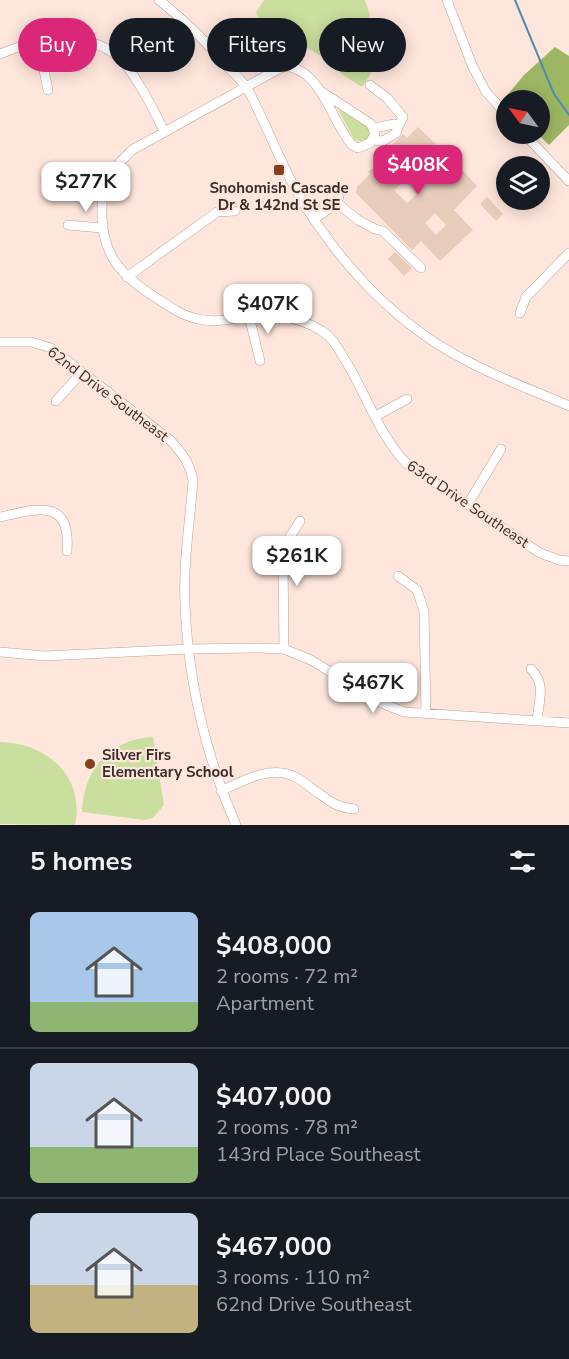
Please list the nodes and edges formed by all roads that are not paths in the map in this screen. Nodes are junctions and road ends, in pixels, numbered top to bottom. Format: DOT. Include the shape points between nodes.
graph roads {
  1 [pos="159,0"];
  2 [pos="447,0"];
  3 [pos="97,45"];
  4 [pos="18,48"];
  5 [pos="0,54"];
  6 [pos="44,72"];
  7 [pos="369,85"];
  8 [pos="246,87"];
  9 [pos="48,90"];
  10 [pos="319,90"];
  11 [pos="496,103"];
  12 [pos="398,127"];
  13 [pos="374,128"];
  14 [pos="164,131"];
  15 [pos="373,141"];
  16 [pos="534,144"];
  17 [pos="569,181"];
  18 [pos="235,211"];
  19 [pos="314,219"];
  20 [pos="68,225"];
  21 [pos="101,228"];
  22 [pos="569,253"];
  23 [pos="421,268"];
  24 [pos="127,277"];
  25 [pos="520,313"];
  26 [pos="249,316"];
  27 [pos="0,342"];
  28 [pos="260,361"];
  29 [pos="82,372"];
  30 [pos="407,399"];
  31 [pos="56,401"];
  32 [pos="569,406"];
  33 [pos="376,416"];
  34 [pos="501,448"];
  35 [pos="468,504"];
  36 [pos="0,517"];
  37 [pos="300,521"];
  38 [pos="67,551"];
  39 [pos="569,561"];
  40 [pos="398,576"];
  41 [pos="189,648"];
  42 [pos="284,650"];
  43 [pos="0,652"];
  44 [pos="531,669"];
  45 [pos="426,714"];
  46 [pos="537,720"];
  47 [pos="569,723"];
  48 [pos="221,790"];
  49 [pos="354,809"];
  50 [pos="236,825"];
  1 -- 8 [label="street" via="189,23"];
  2 -- 11 [label="street" via="472,65"];
  3 -- 14 [label="street" via="124,63"];
  4 -- 5 [label="street"];
  6 -- 9 [label="street"];
  7 -- 12 [label="street" via="404,117"];
  8 -- 10 [label="street" via="284,66 306,74"];
  8 -- 14 [label="street"];
  8 -- 19 [label="street"];
  10 -- 13 [label="street"];
  10 -- 15 [label="street" via="352,145 362,147"];
  12 -- 13 [label="street" via="393,124"];
  12 -- 15 [label="street" via="396,133 383,141"];
  13 -- 15 [label="street"];
  14 -- 21 [label="street, 63rd Drive Southeast" via="132,150 108,178"];
  16 -- 17 [label="street"];
  18 -- 24 [label="street" via="217,212"];
  19 -- 23 [label="street" via="337,200 358,220 383,231"];
  19 -- 32 [label="street" via="364,286 435,342 472,364"];
  20 -- 21 [label="street"];
  21 -- 24 [label="street, 63rd Drive Southeast" via="112,260"];
  22 -- 25 [label="street" via="526,297"];
  24 -- 26 [label="street, 63rd Drive Southeast" via="199,320 219,322"];
  26 -- 28 [label="street"];
  26 -- 33 [label="street, 63rd Drive Southeast" via="282,316 322,330 332,339"];
  27 -- 29 [label="street, 62nd Drive Southeast" via="32,342 51,348"];
  29 -- 31 [label="street"];
  29 -- 41 [label="street, 62nd Drive Southeast" via="170,440 190,467 193,481 185,602"];
  30 -- 33 [label="street"];
  33 -- 35 [label="street, 63rd Drive Southeast" via="393,450 407,464"];
  34 -- 35 [label="street"];
  35 -- 39 [label="street, 63rd Drive Southeast" via="540,553"];
  36 -- 38 [label="street" via="41,509 54,512 63,521"];
  37 -- 42 [label="street" via="283,556"];
  40 -- 45 [label="street" via="417,590 424,611"];
  41 -- 42 [label="street"];
  41 -- 43 [label="street" via="45,656"];
  41 -- 48 [label="street" via="209,755"];
  42 -- 45 [label="street" via="311,660 378,702 404,712"];
  44 -- 46 [label="street" via="541,685"];
  45 -- 46 [label="street"];
  46 -- 47 [label="street"];
  48 -- 49 [label="street" via="252,777 285,773 338,807"];
  48 -- 50 [label="street"];
}
